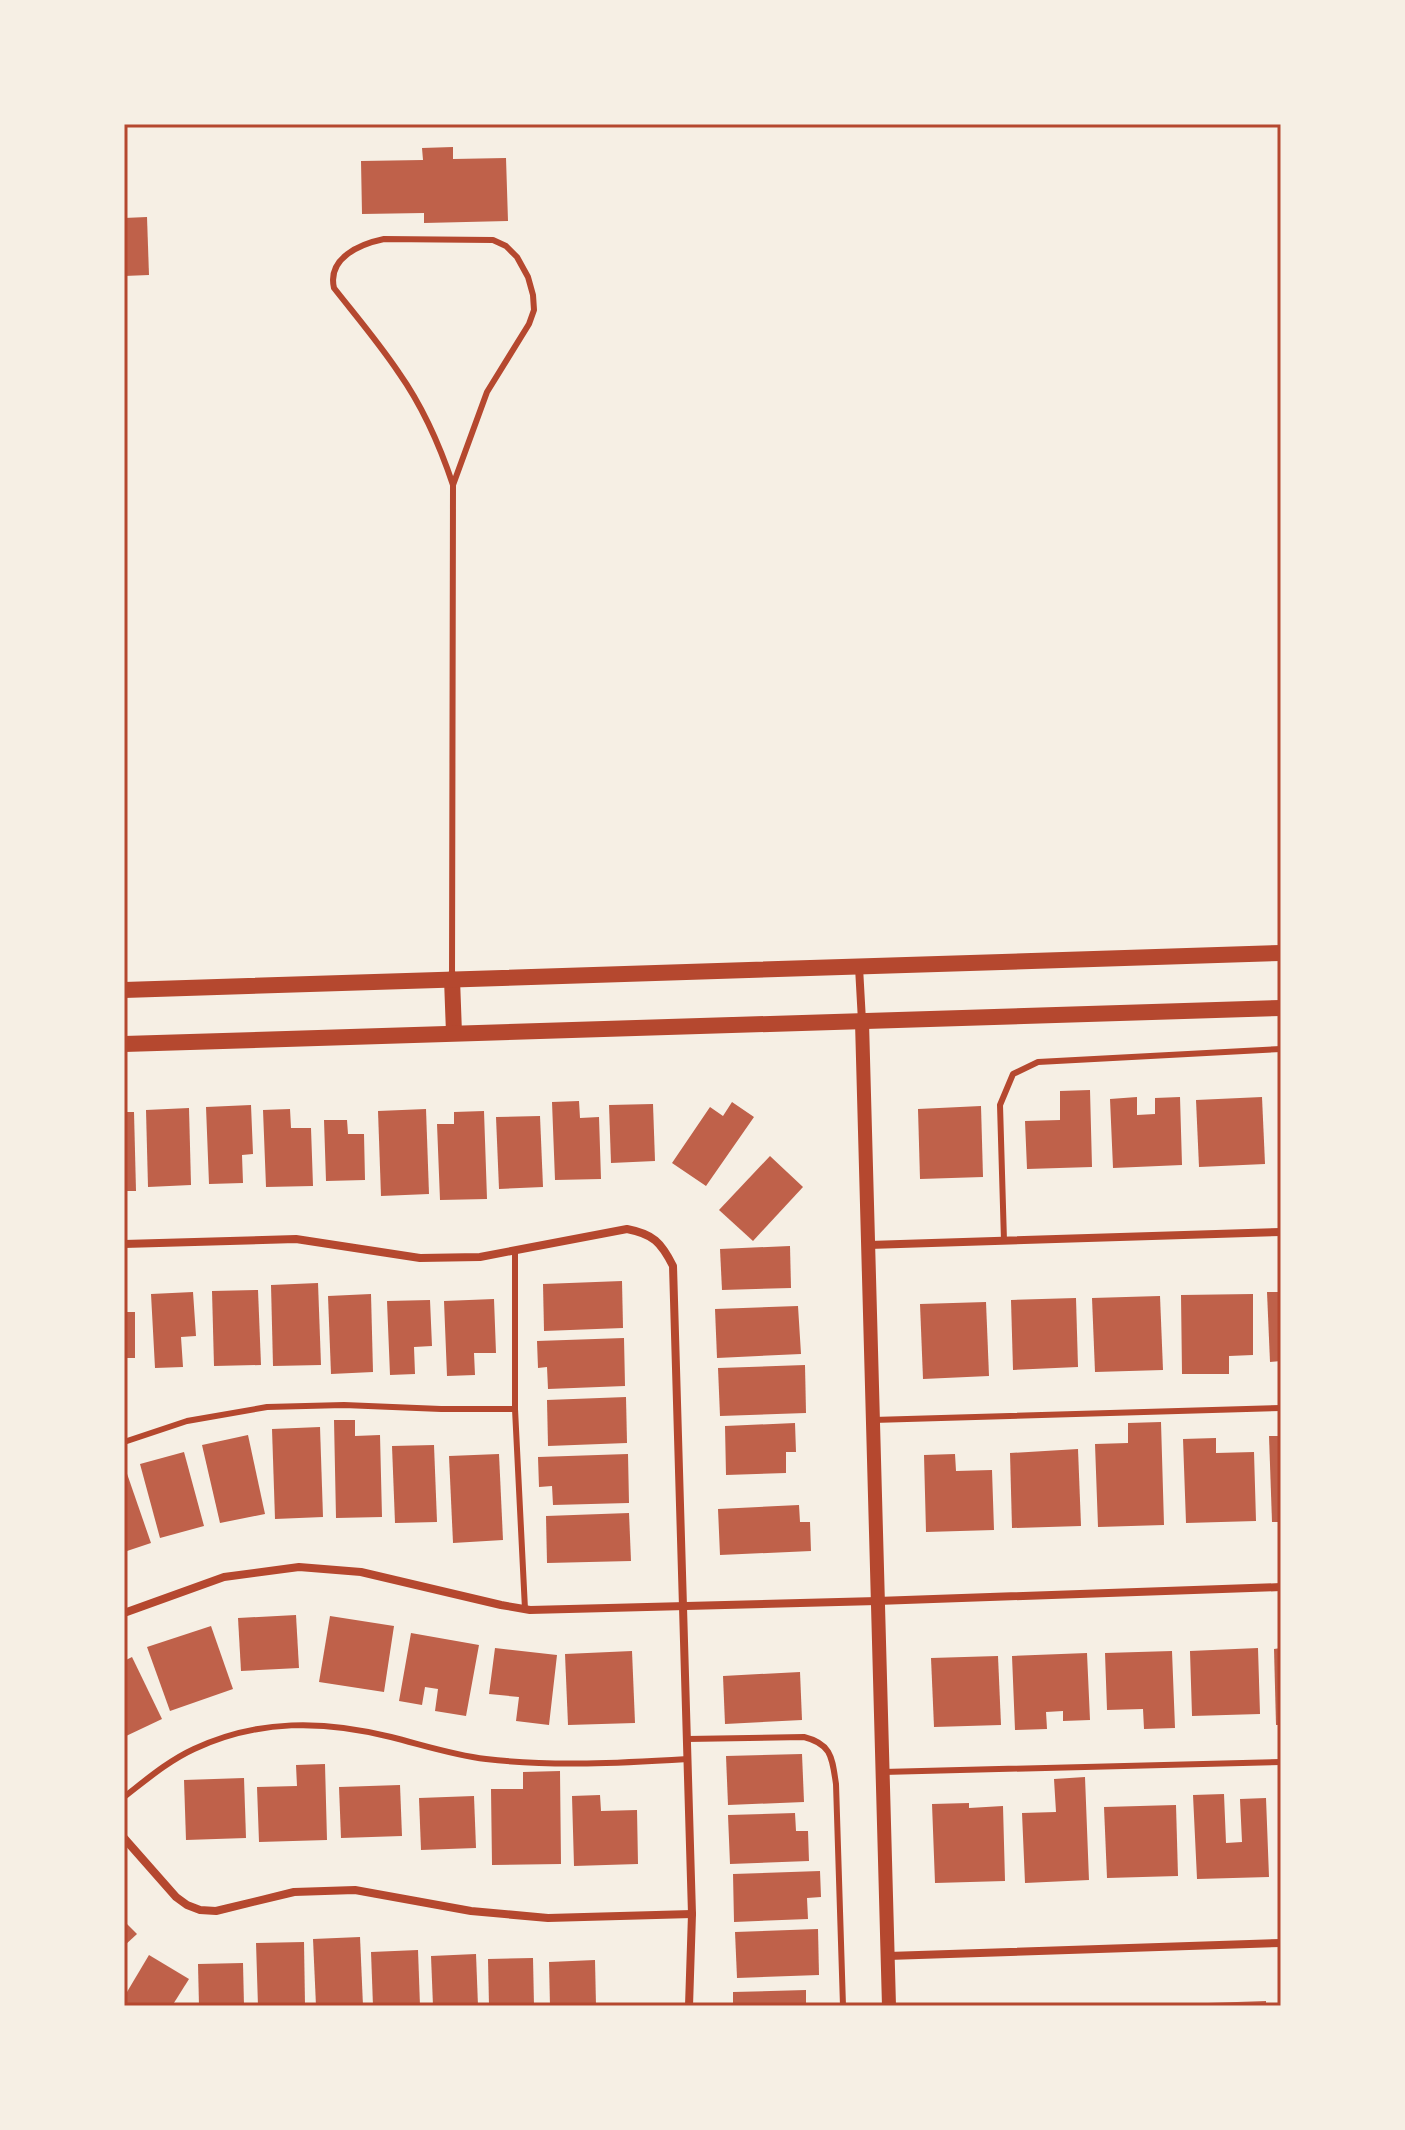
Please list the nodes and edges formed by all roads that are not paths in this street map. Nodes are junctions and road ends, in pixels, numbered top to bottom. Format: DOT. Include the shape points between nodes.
graph roads {
  1 [pos="453,485"];
  2 [pos="1281,953"];
  3 [pos="859,967"];
  4 [pos="452,979"];
  5 [pos="124,990"];
  6 [pos="1281,1008"];
  7 [pos="862,1022"];
  8 [pos="454,1033"];
  9 [pos="124,1044"];
  10 [pos="1281,1049"];
  11 [pos="1281,1232"];
  12 [pos="1004,1241"];
  13 [pos="124,1244"];
  14 [pos="869,1245"];
  15 [pos="515,1250"];
  16 [pos="1281,1408"];
  17 [pos="515,1409"];
  18 [pos="873,1420"];
  19 [pos="124,1442"];
  20 [pos="1281,1587"];
  21 [pos="877,1601"];
  22 [pos="683,1606"];
  23 [pos="525,1609"];
  24 [pos="124,1613"];
  25 [pos="687,1739"];
  26 [pos="688,1759"];
  27 [pos="1281,1762"];
  28 [pos="883,1772"];
  29 [pos="124,1797"];
  30 [pos="124,1838"];
  31 [pos="692,1914"];
  32 [pos="1281,1943"];
  33 [pos="888,1956"];
  34 [pos="689,2006"];
  35 [pos="843,2006"];
  36 [pos="889,2006"];
  1 -- 1 [label="lane" via="487,392 529,324 534,310 528,277 517,257 493,240 369,242 340,261 334,269 334,288 399,372 440,446"];
  1 -- 4 [label="lane"];
  2 -- 3 [label="main road"];
  3 -- 4 [label="main road"];
  3 -- 7 [label="street"];
  4 -- 5 [label="main road"];
  4 -- 8 [label="main road"];
  6 -- 7 [label="main road"];
  7 -- 8 [label="main road"];
  7 -- 14 [label="street"];
  8 -- 9 [label="main road"];
  10 -- 12 [label="lane" via="1038,1062 1013,1074 1000,1105"];
  11 -- 12 [label="street"];
  12 -- 14 [label="street"];
  13 -- 15 [label="street" via="296,1239 420,1258 480,1257"];
  14 -- 18 [label="street"];
  15 -- 17 [label="lane"];
  15 -- 22 [label="street" via="627,1229 655,1239 666,1251 673,1266"];
  16 -- 18 [label="lane"];
  17 -- 19 [label="lane" via="267,1407 187,1421"];
  17 -- 23 [label="lane"];
  18 -- 21 [label="street"];
  20 -- 21 [label="street"];
  21 -- 22 [label="street"];
  21 -- 28 [label="street"];
  22 -- 23 [label="street"];
  22 -- 25 [label="street"];
  23 -- 24 [label="street" via="361,1572 299,1567 224,1577"];
  25 -- 26 [label="street"];
  25 -- 35 [label="lane" via="804,1737 827,1748 836,1784"];
  26 -- 29 [label="lane" via="485,1759 339,1726 299,1724 261,1727 193,1749"];
  26 -- 31 [label="street"];
  27 -- 28 [label="lane"];
  28 -- 33 [label="street"];
  30 -- 31 [label="street" via="176,1897 200,1910 294,1892 355,1890 471,1911 548,1918"];
  31 -- 34 [label="street"];
  32 -- 33 [label="street"];
  33 -- 36 [label="street"];
}
